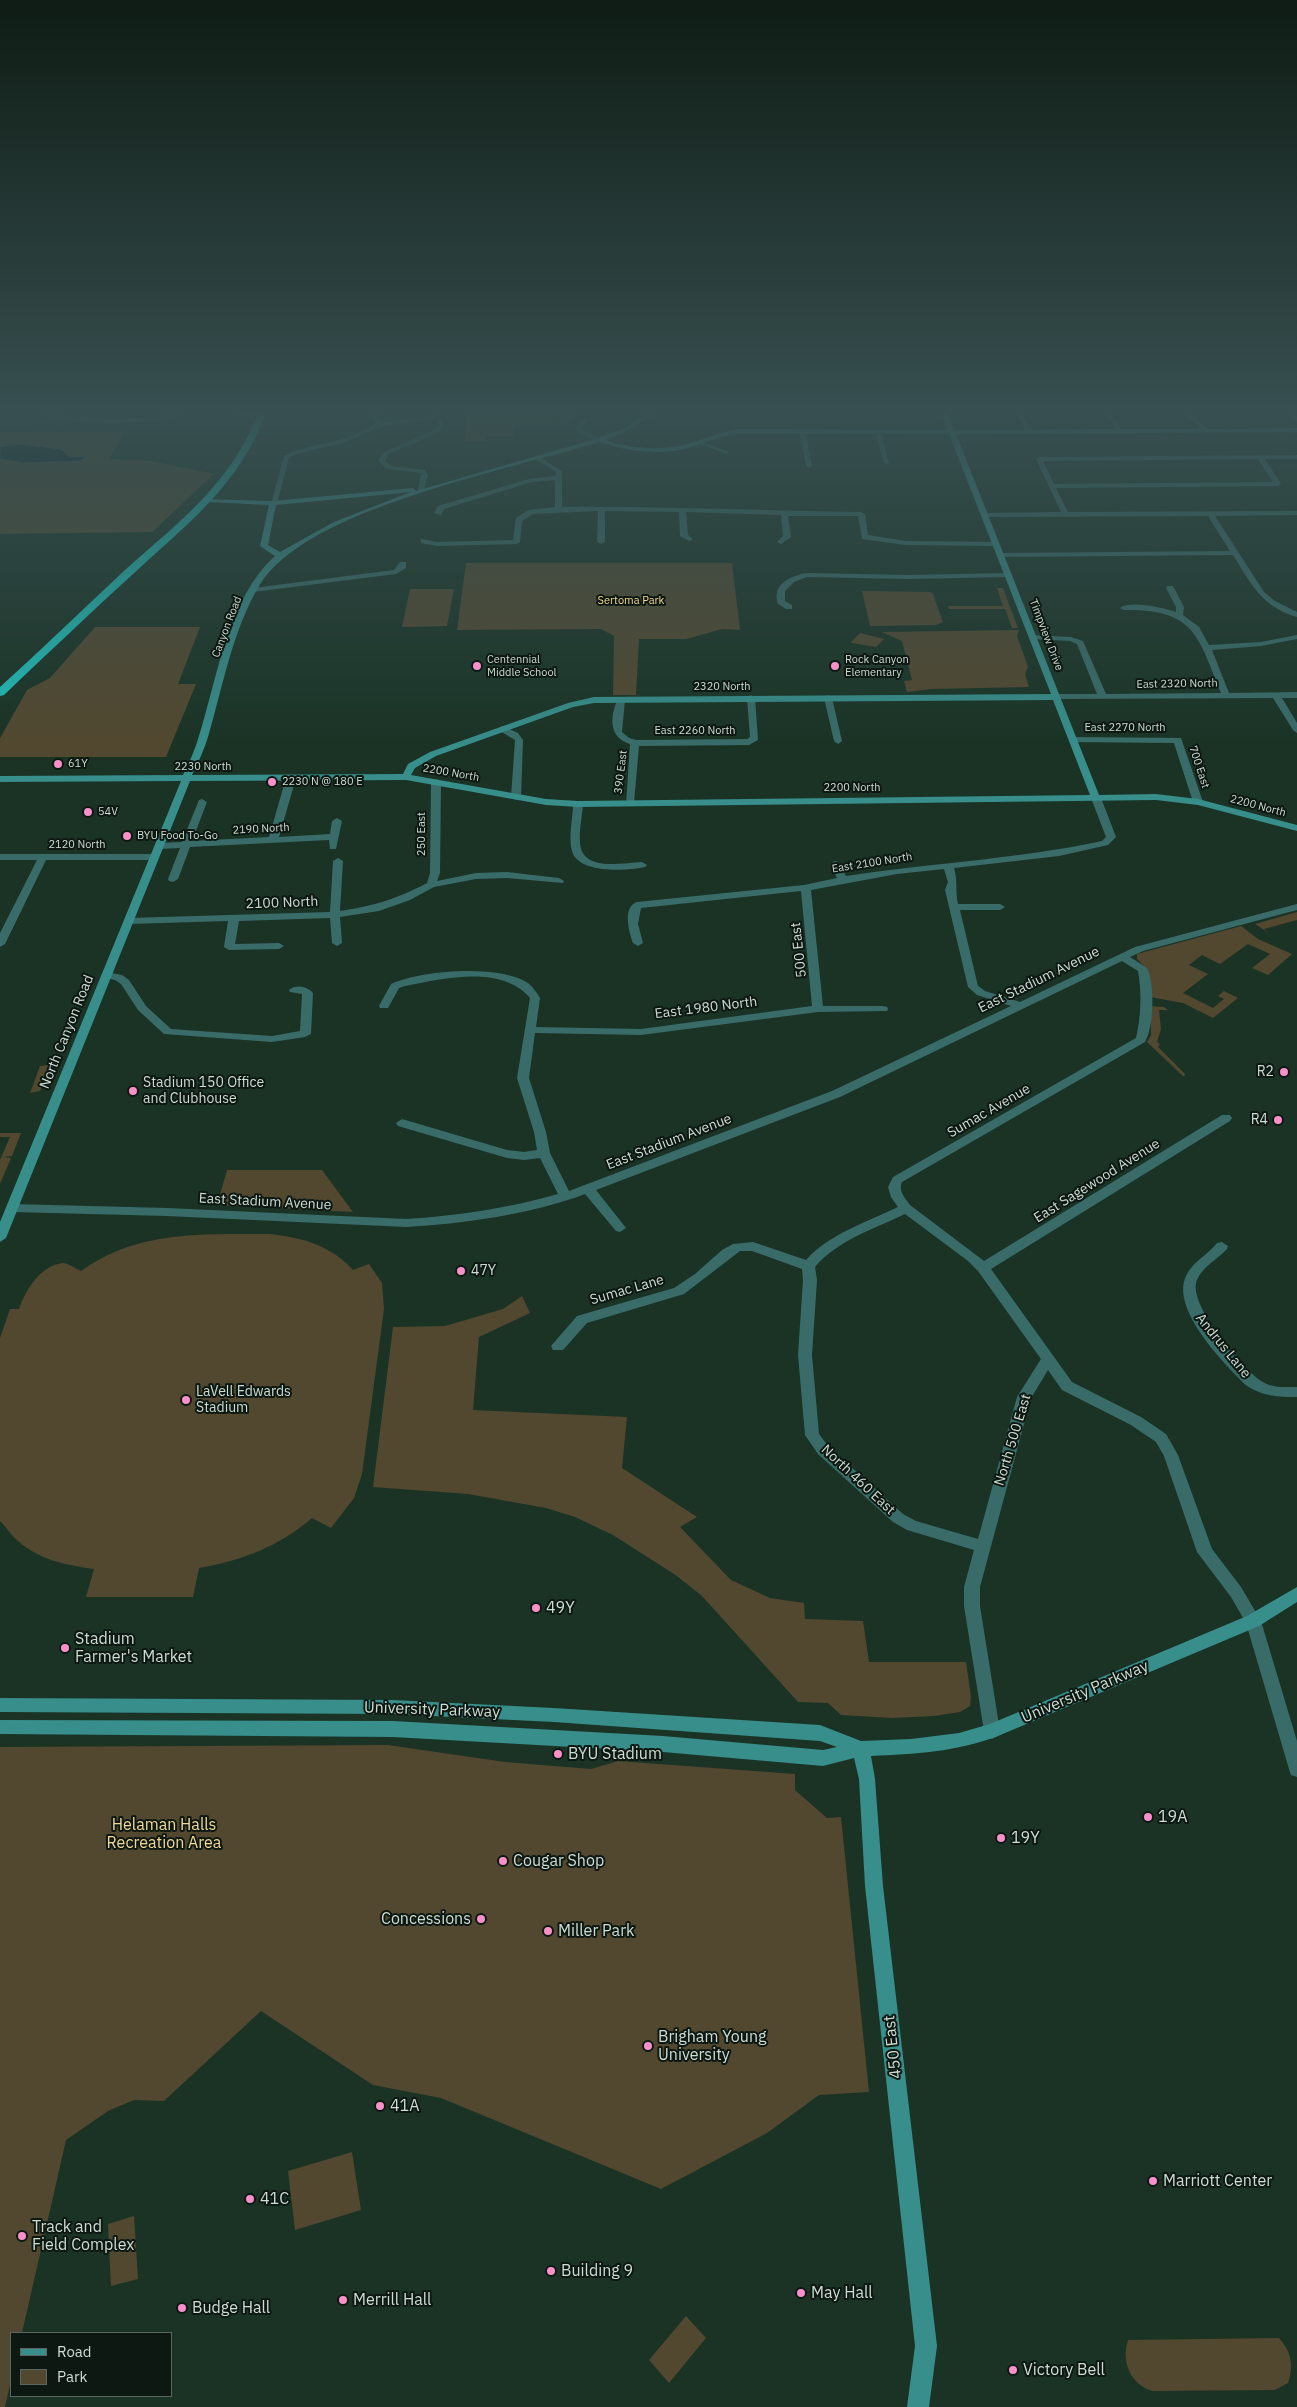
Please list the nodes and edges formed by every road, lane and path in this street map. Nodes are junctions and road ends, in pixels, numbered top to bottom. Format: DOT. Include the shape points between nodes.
graph roads {
  1 [pos="180,524"];
  2 [pos="268,524"];
  3 [pos="334,524"];
  4 [pos="520,524"];
  5 [pos="602,524"];
  6 [pos="683,524"];
  7 [pos="785,524"];
  8 [pos="863,524"];
  9 [pos="989,524"];
  10 [pos="1216,524"];
  11 [pos="689,539"];
  12 [pos="424,541"];
  13 [pos="601,542"];
  14 [pos="780,542"];
  15 [pos="997,544"];
  16 [pos="1234,553"];
  17 [pos="279,555"];
  18 [pos="1001,555"];
  19 [pos="403,564"];
  20 [pos="1009,574"];
  21 [pos="1170,588"];
  22 [pos="253,590"];
  23 [pos="789,607"];
  24 [pos="1124,608"];
  25 [pos="1297,615"];
  26 [pos="1180,617"];
  27 [pos="1297,636"];
  28 [pos="1033,637"];
  29 [pos="1205,648"];
  30 [pos="0,693"];
  31 [pos="1226,695"];
  32 [pos="1276,695"];
  33 [pos="1297,695"];
  34 [pos="1057,697"];
  35 [pos="1103,697"];
  36 [pos="751,698"];
  37 [pos="828,698"];
  38 [pos="621,700"];
  39 [pos="503,729"];
  40 [pos="1297,730"];
  41 [pos="1073,740"];
  42 [pos="1178,740"];
  43 [pos="838,741"];
  44 [pos="635,743"];
  45 [pos="406,777"];
  46 [pos="186,778"];
  47 [pos="291,778"];
  48 [pos="0,779"];
  49 [pos="436,782"];
  50 [pos="516,797"];
  51 [pos="1096,798"];
  52 [pos="202,802"];
  53 [pos="1198,802"];
  54 [pos="629,803"];
  55 [pos="578,804"];
  56 [pos="336,821"];
  57 [pos="1297,828"];
  58 [pos="1110,840"];
  59 [pos="273,841"];
  60 [pos="161,842"];
  61 [pos="186,845"];
  62 [pos="0,857"];
  63 [pos="43,857"];
  64 [pos="154,857"];
  65 [pos="338,861"];
  66 [pos="835,864"];
  67 [pos="642,865"];
  68 [pos="948,865"];
  69 [pos="173,879"];
  70 [pos="843,880"];
  71 [pos="558,881"];
  72 [pos="431,885"];
  73 [pos="806,888"];
  74 [pos="954,907"];
  75 [pos="1000,907"];
  76 [pos="1297,907"];
  77 [pos="335,915"];
  78 [pos="0,917"];
  79 [pos="12,917"];
  80 [pos="234,918"];
  81 [pos="129,921"];
  82 [pos="337,943"];
  83 [pos="0,944"];
  84 [pos="638,944"];
  85 [pos="279,946"];
  86 [pos="1122,957"];
  87 [pos="106,975"];
  88 [pos="294,990"];
  89 [pos="1020,1005"];
  90 [pos="384,1006"];
  91 [pos="818,1009"];
  92 [pos="883,1009"];
  93 [pos="532,1030"];
  94 [pos="1226,1118"];
  95 [pos="402,1123"];
  96 [pos="544,1153"];
  97 [pos="587,1188"];
  98 [pos="565,1196"];
  99 [pos="12,1208"];
  100 [pos="906,1208"];
  101 [pos="620,1228"];
  102 [pos="0,1238"];
  103 [pos="1222,1246"];
  104 [pos="808,1266"];
  105 [pos="983,1268"];
  106 [pos="558,1346"];
  107 [pos="1048,1358"];
  108 [pos="1297,1392"];
  109 [pos="982,1546"];
  110 [pos="1297,1594"];
  111 [pos="1252,1620"];
  112 [pos="0,1704"];
  113 [pos="0,1727"];
  114 [pos="992,1731"];
  115 [pos="861,1749"];
  116 [pos="1297,1769"];
  117 [pos="918,2407"];
  1 -- 30 [label="highway"];
  2 -- 17 [label="main road" via="264,546"];
  3 -- 17 [label="main road, Canyon Road"];
  4 -- 12 [label="street" via="516,542 437,544"];
  5 -- 13 [label="street"];
  6 -- 11 [label="street" via="684,536"];
  7 -- 14 [label="street" via="787,537"];
  8 -- 15 [label="street" via="865,538 906,543"];
  9 -- 15 [label="main road, Timpview Drive"];
  10 -- 16 [label="street"];
  15 -- 18 [label="main road, Timpview Drive"];
  16 -- 18 [label="street"];
  16 -- 25 [label="street" via="1265,598"];
  17 -- 22 [label="main road, Canyon Road"];
  18 -- 20 [label="main road, Timpview Drive"];
  19 -- 22 [label="street" via="396,572"];
  20 -- 23 [label="street" via="908,578 798,576 782,587 779,594 781,602"];
  20 -- 28 [label="main road, Timpview Drive"];
  21 -- 26 [label="street" via="1180,607"];
  22 -- 46 [label="main road, Canyon Road" via="227,655 203,738"];
  24 -- 26 [label="street" via="1152,609"];
  26 -- 29 [label="street" via="1196,629"];
  27 -- 29 [label="street" via="1261,644"];
  28 -- 34 [label="main road, Timpview Drive"];
  28 -- 35 [label="street" via="1071,638 1080,643"];
  29 -- 31 [label="street"];
  31 -- 32 [label="street, East 2320 North"];
  31 -- 35 [label="street, East 2320 North"];
  32 -- 33 [label="street, East 2320 North"];
  32 -- 40 [label="street"];
  34 -- 35 [label="street, East 2320 North"];
  34 -- 37 [label="main road, 2320 North"];
  34 -- 41 [label="main road, Timpview Drive"];
  36 -- 37 [label="main road, 2320 North"];
  36 -- 38 [label="main road, 2320 North"];
  36 -- 44 [label="street, East 2260 North" via="754,741"];
  37 -- 43 [label="street"];
  38 -- 39 [label="main road, 2320 North" via="583,702"];
  38 -- 44 [label="street" via="616,730 624,739"];
  39 -- 45 [label="main road, 2320 North" via="416,761"];
  39 -- 50 [label="street" via="519,740"];
  41 -- 42 [label="street, East 2270 North"];
  41 -- 51 [label="main road, Timpview Drive"];
  42 -- 53 [label="street, 700 East"];
  44 -- 54 [label="street, 390 East"];
  45 -- 47 [label="main road, 2230 North"];
  45 -- 49 [label="main road, 2200 North"];
  46 -- 47 [label="main road, 2230 North"];
  46 -- 48 [label="main road, 2230 North"];
  46 -- 60 [label="main road, Canyon Road"];
  47 -- 59 [label="street"];
  49 -- 50 [label="main road, 2200 North"];
  49 -- 72 [label="street, 250 East"];
  50 -- 55 [label="main road, 2200 North"];
  51 -- 53 [label="main road, 2200 North" via="1156,797"];
  51 -- 54 [label="main road, 2200 North"];
  51 -- 58 [label="street, Timpview Drive"];
  52 -- 61 [label="street"];
  53 -- 57 [label="main road, 2200 North"];
  54 -- 55 [label="main road, 2200 North"];
  55 -- 67 [label="street" via="575,844 583,862 592,865"];
  56 -- 59 [label="street, 2190 North" via="333,842"];
  58 -- 68 [label="street, East 2100 North" via="1059,853"];
  59 -- 61 [label="street, 2190 North"];
  60 -- 61 [label="street, 2190 North"];
  60 -- 64 [label="main road, North Canyon Road"];
  61 -- 69 [label="street"];
  62 -- 63 [label="street, 2120 North"];
  63 -- 64 [label="street, 2120 North"];
  63 -- 79 [label="street"];
  64 -- 81 [label="main road, North Canyon Road"];
  65 -- 77 [label="street"];
  66 -- 70 [label="street"];
  68 -- 70 [label="street, East 2100 North"];
  68 -- 74 [label="street" via="953,882 950,890"];
  70 -- 73 [label="street, East 2100 North"];
  71 -- 72 [label="street" via="492,875"];
  72 -- 77 [label="street, 2100 North" via="375,909"];
  73 -- 84 [label="street, East 2100 North" via="637,905 633,912"];
  73 -- 91 [label="street, 500 East"];
  74 -- 75 [label="street"];
  74 -- 89 [label="street" via="973,987 981,993"];
  76 -- 86 [label="street, East Stadium Avenue" via="1139,949"];
  77 -- 80 [label="street, 2100 North"];
  77 -- 82 [label="street"];
  78 -- 79 [label="street"];
  79 -- 83 [label="street"];
  80 -- 81 [label="street, 2100 North"];
  80 -- 85 [label="street" via="229,947"];
  81 -- 87 [label="main road, North Canyon Road"];
  86 -- 89 [label="street, East Stadium Avenue"];
  86 -- 100 [label="street, Sumac Avenue" via="1143,970 1141,1040 897,1180 894,1187 897,1197"];
  87 -- 88 [label="street" via="125,982 142,1008 168,1032 194,1036 272,1039 305,1034 308,993"];
  87 -- 99 [label="main road, North Canyon Road"];
  89 -- 97 [label="street, East Stadium Avenue" via="836,1094"];
  90 -- 93 [label="street" via="395,986 422,980 496,974 532,991 535,998"];
  91 -- 92 [label="street, East 1980 North"];
  91 -- 93 [label="street, East 1980 North" via="641,1032"];
  93 -- 96 [label="street" via="523,1078"];
  94 -- 105 [label="street, East Sagewood Avenue"];
  95 -- 96 [label="street" via="507,1154"];
  96 -- 98 [label="street"];
  97 -- 98 [label="street, East Stadium Avenue"];
  97 -- 101 [label="street"];
  98 -- 99 [label="street, East Stadium Avenue" via="473,1216 406,1223"];
  99 -- 102 [label="main road, North Canyon Road"];
  100 -- 104 [label="street" via="827,1248"];
  100 -- 105 [label="street"];
  103 -- 108 [label="street, Andrus Lane" via="1193,1274 1189,1290 1192,1307 1238,1368 1258,1387"];
  104 -- 106 [label="street, Sumac Lane" via="753,1246 738,1247 679,1291 582,1320"];
  104 -- 109 [label="street, North 460 East" via="805,1355 812,1434 824,1450 898,1518 912,1526"];
  105 -- 107 [label="street"];
  107 -- 109 [label="street, North 500 East" via="1024,1397"];
  107 -- 111 [label="street" via="1067,1386 1136,1420 1161,1438 1171,1455 1205,1552 1236,1592"];
  109 -- 114 [label="street, North 500 East" via="972,1588 972,1606"];
  110 -- 111 [label="main road, University Parkway"];
  111 -- 114 [label="main road, University Parkway"];
  111 -- 116 [label="street"];
  112 -- 115 [label="main road, University Parkway" via="392,1707 554,1714 820,1732"];
  113 -- 115 [label="main road, University Parkway" via="393,1728 663,1744 823,1758"];
  114 -- 115 [label="main road, University Parkway" via="959,1741 911,1748"];
  115 -- 117 [label="main road, 450 East" via="867,1779 874,1886 926,2346"];
}
